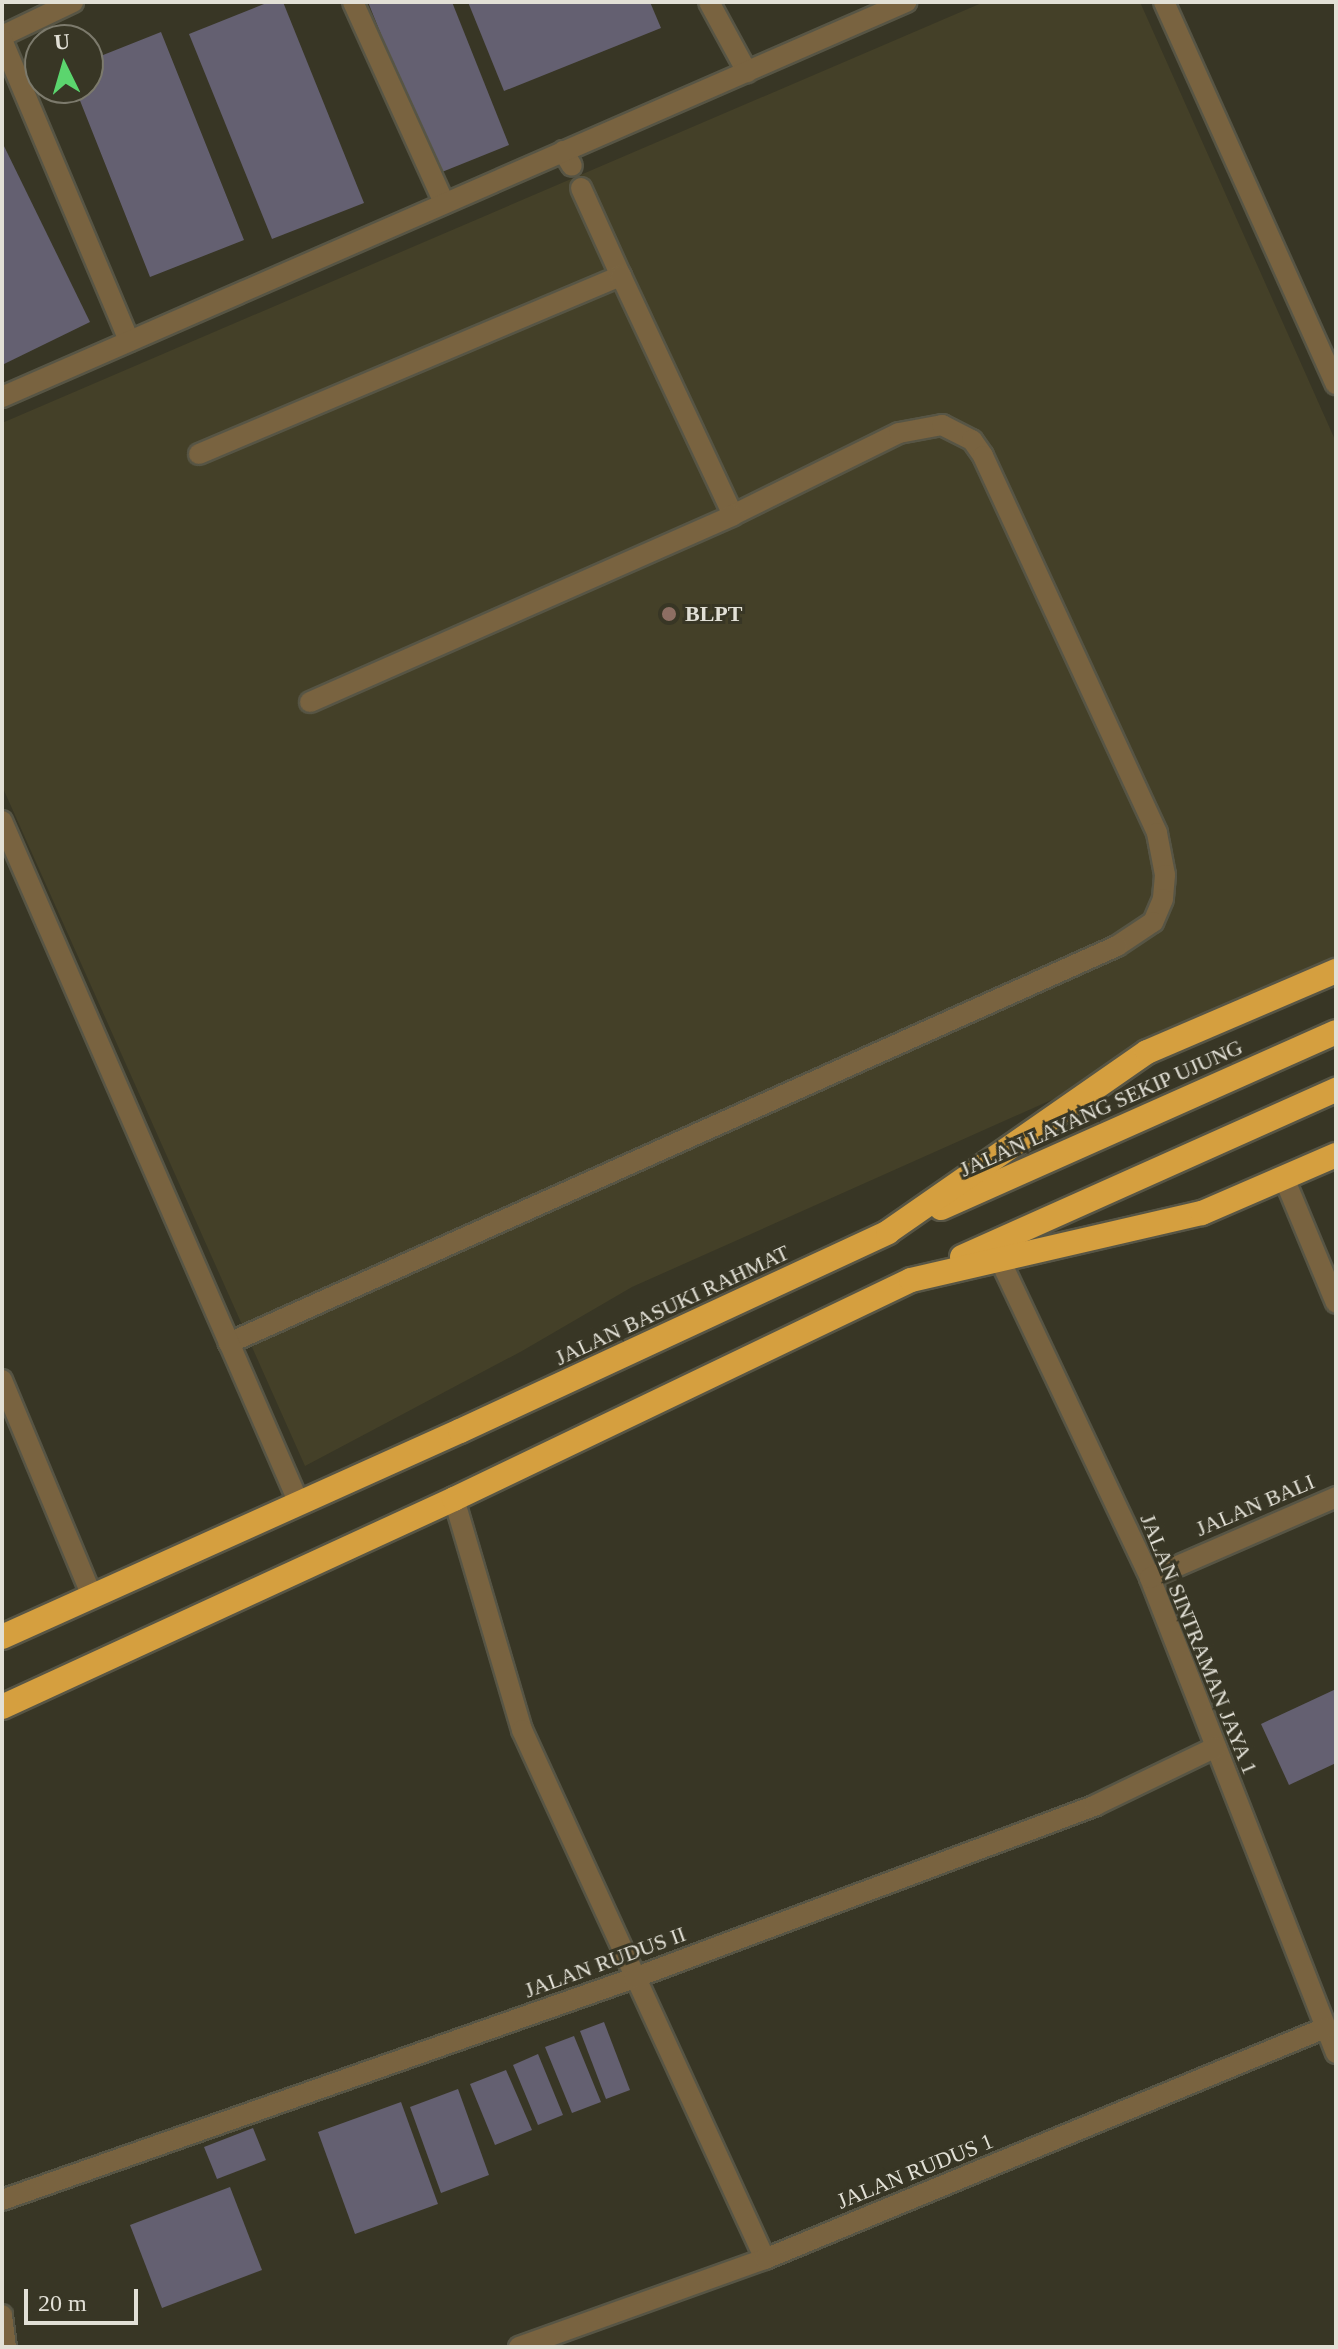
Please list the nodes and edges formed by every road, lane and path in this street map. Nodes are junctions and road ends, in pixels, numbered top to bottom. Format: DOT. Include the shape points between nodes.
graph roads {
  1 [pos="73,2"];
  2 [pos="353,2"];
  3 [pos="709,2"];
  4 [pos="906,2"];
  5 [pos="1164,2"];
  6 [pos="2,38"];
  7 [pos="747,72"];
  8 [pos="581,188"];
  9 [pos="444,203"];
  10 [pos="621,276"];
  11 [pos="129,341"];
  12 [pos="1336,384"];
  13 [pos="2,397"];
  14 [pos="199,454"];
  15 [pos="733,515"];
  16 [pos="310,702"];
  17 [pos="2,821"];
  18 [pos="1336,971"];
  19 [pos="1336,1032"];
  20 [pos="1336,1090"];
  21 [pos="1336,1155"];
  22 [pos="1284,1178"];
  23 [pos="888,1232"];
  24 [pos="1000,1260"];
  25 [pos="911,1280"];
  26 [pos="1336,1303"];
  27 [pos="229,1343"];
  28 [pos="2,1380"];
  29 [pos="1336,1497"];
  30 [pos="454,1499"];
  31 [pos="298,1501"];
  32 [pos="1150,1578"];
  33 [pos="92,1596"];
  34 [pos="2,1637"];
  35 [pos="2,1707"];
  36 [pos="1216,1747"];
  37 [pos="634,1978"];
  38 [pos="1325,2028"];
  39 [pos="1336,2053"];
  40 [pos="2,2200"];
  41 [pos="765,2259"];
  42 [pos="2,2315"];
  43 [pos="6,2347"];
  44 [pos="519,2347"];
  1 -- 6 [label="street"];
  2 -- 9 [label="street"];
  3 -- 7 [label="street"];
  4 -- 7 [label="street"];
  5 -- 12 [label="street"];
  6 -- 11 [label="street"];
  7 -- 9 [label="street" via="568,159"];
  8 -- 10 [label="street"];
  9 -- 11 [label="street"];
  10 -- 14 [label="street"];
  10 -- 15 [label="street"];
  11 -- 13 [label="street"];
  15 -- 16 [label="street"];
  15 -- 27 [label="street" via="899,433 942,425 972,440 1157,833 1165,875 1153,922 1117,946"];
  17 -- 27 [label="street"];
  18 -- 23 [label="highway, JALAN BASUKI RAHMAT" via="1147,1052"];
  19 -- 23 [label="highway, JALAN LAYANG SEKIP UJUNG"];
  20 -- 25 [label="highway"];
  21 -- 22 [label="highway"];
  22 -- 24 [label="highway" via="1202,1213"];
  22 -- 26 [label="street"];
  23 -- 31 [label="highway, JALAN BASUKI RAHMAT"];
  24 -- 25 [label="highway"];
  24 -- 32 [label="street, JALAN SINTRAMAN JAYA 1"];
  25 -- 30 [label="highway"];
  27 -- 31 [label="street"];
  28 -- 33 [label="street"];
  29 -- 32 [label="street, JALAN BALI"];
  30 -- 35 [label="highway"];
  30 -- 37 [label="street" via="522,1730"];
  31 -- 33 [label="highway, JALAN BASUKI RAHMAT"];
  32 -- 36 [label="street, JALAN SINTRAMAN JAYA 1"];
  33 -- 34 [label="highway, JALAN BASUKI RAHMAT"];
  36 -- 37 [label="street, JALAN RUDUS II" via="1096,1805"];
  36 -- 38 [label="street, JALAN SINTRAMAN JAYA 1"];
  37 -- 40 [label="street, JALAN RUDUS II"];
  37 -- 41 [label="street"];
  38 -- 39 [label="street, JALAN SINTRAMAN JAYA 1"];
  38 -- 41 [label="street, JALAN RUDUS 1"];
  41 -- 44 [label="street, JALAN RUDUS 1"];
  42 -- 43 [label="street"];
}
